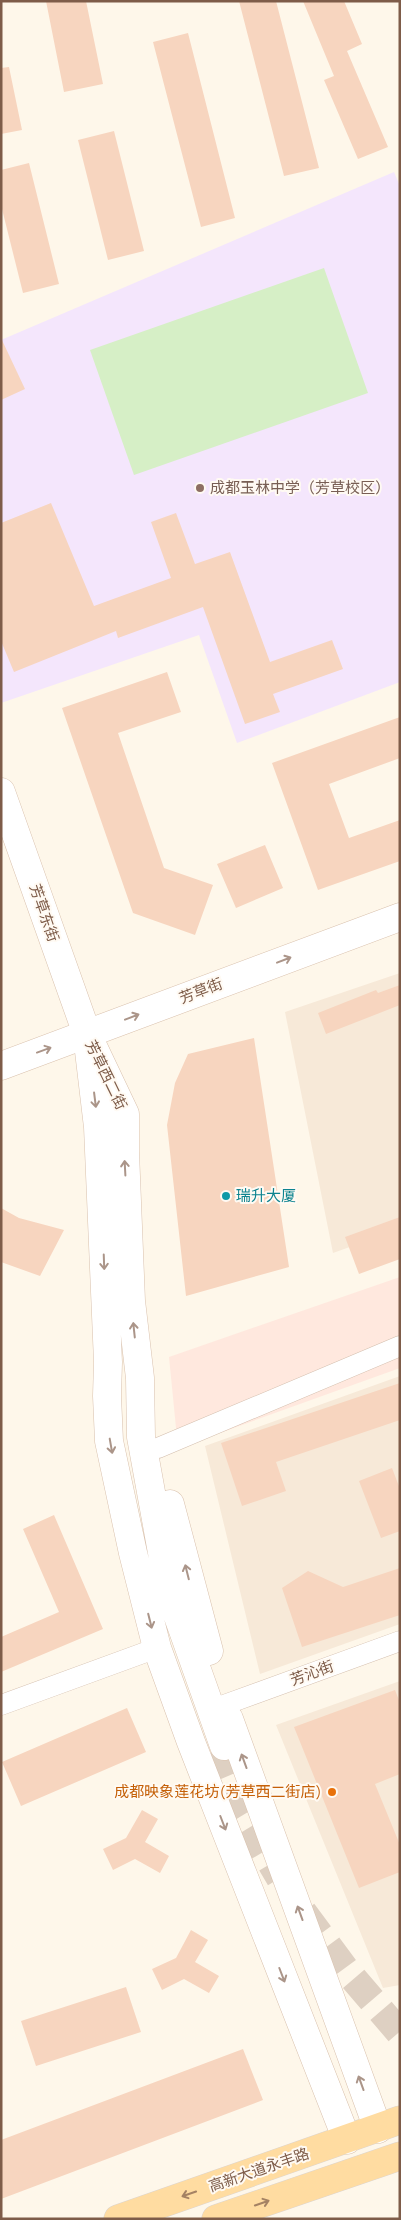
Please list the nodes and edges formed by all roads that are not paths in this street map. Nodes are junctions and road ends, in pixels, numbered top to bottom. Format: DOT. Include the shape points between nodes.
graph roads {
  1 [pos="1,792"];
  2 [pos="400,916"];
  3 [pos="86,1034"];
  4 [pos="1,1066"];
  5 [pos="400,1346"];
  6 [pos="108,1362"];
  7 [pos="140,1378"];
  8 [pos="158,1448"];
  9 [pos="400,1641"];
  10 [pos="157,1648"];
  11 [pos="1,1705"];
  12 [pos="224,1705"];
  13 [pos="389,2124"];
  14 [pos="347,2140"];
  15 [pos="400,2156"];
  16 [pos="118,2219"];
  17 [pos="216,2219"];
  1 -- 3 [label="main road, 芳草东街"];
  3 -- 2 [label="main road, 芳草街, one-way"];
  4 -- 3 [label="main road, 芳草街, one-way"];
  3 -- 6 [label="main road, 芳草西二街, one-way" via="98,1127"];
  7 -- 3 [label="main road, 芳草西二街, one-way" via="131,1301 125,1114"];
  5 -- 8 [label="street"];
  6 -- 7 [label="main road" via="126,1424 156,1577 218,1749 169,1591 141,1437"];
  6 -- 10 [label="main road, one-way" via="109,1441"];
  7 -- 8 [label="main road"];
  12 -- 8 [label="main road, one-way" via="194,1603"];
  9 -- 12 [label="street, 芳沁街"];
  10 -- 11 [label="street"];
  10 -- 14 [label="main road, one-way"];
  13 -- 12 [label="main road, one-way"];
  13 -- 14 [label="main road, 高新大道永丰路"];
  14 -- 16 [label="main road, 高新大道永丰路, one-way"];
  17 -- 15 [label="main road, one-way"];
}
